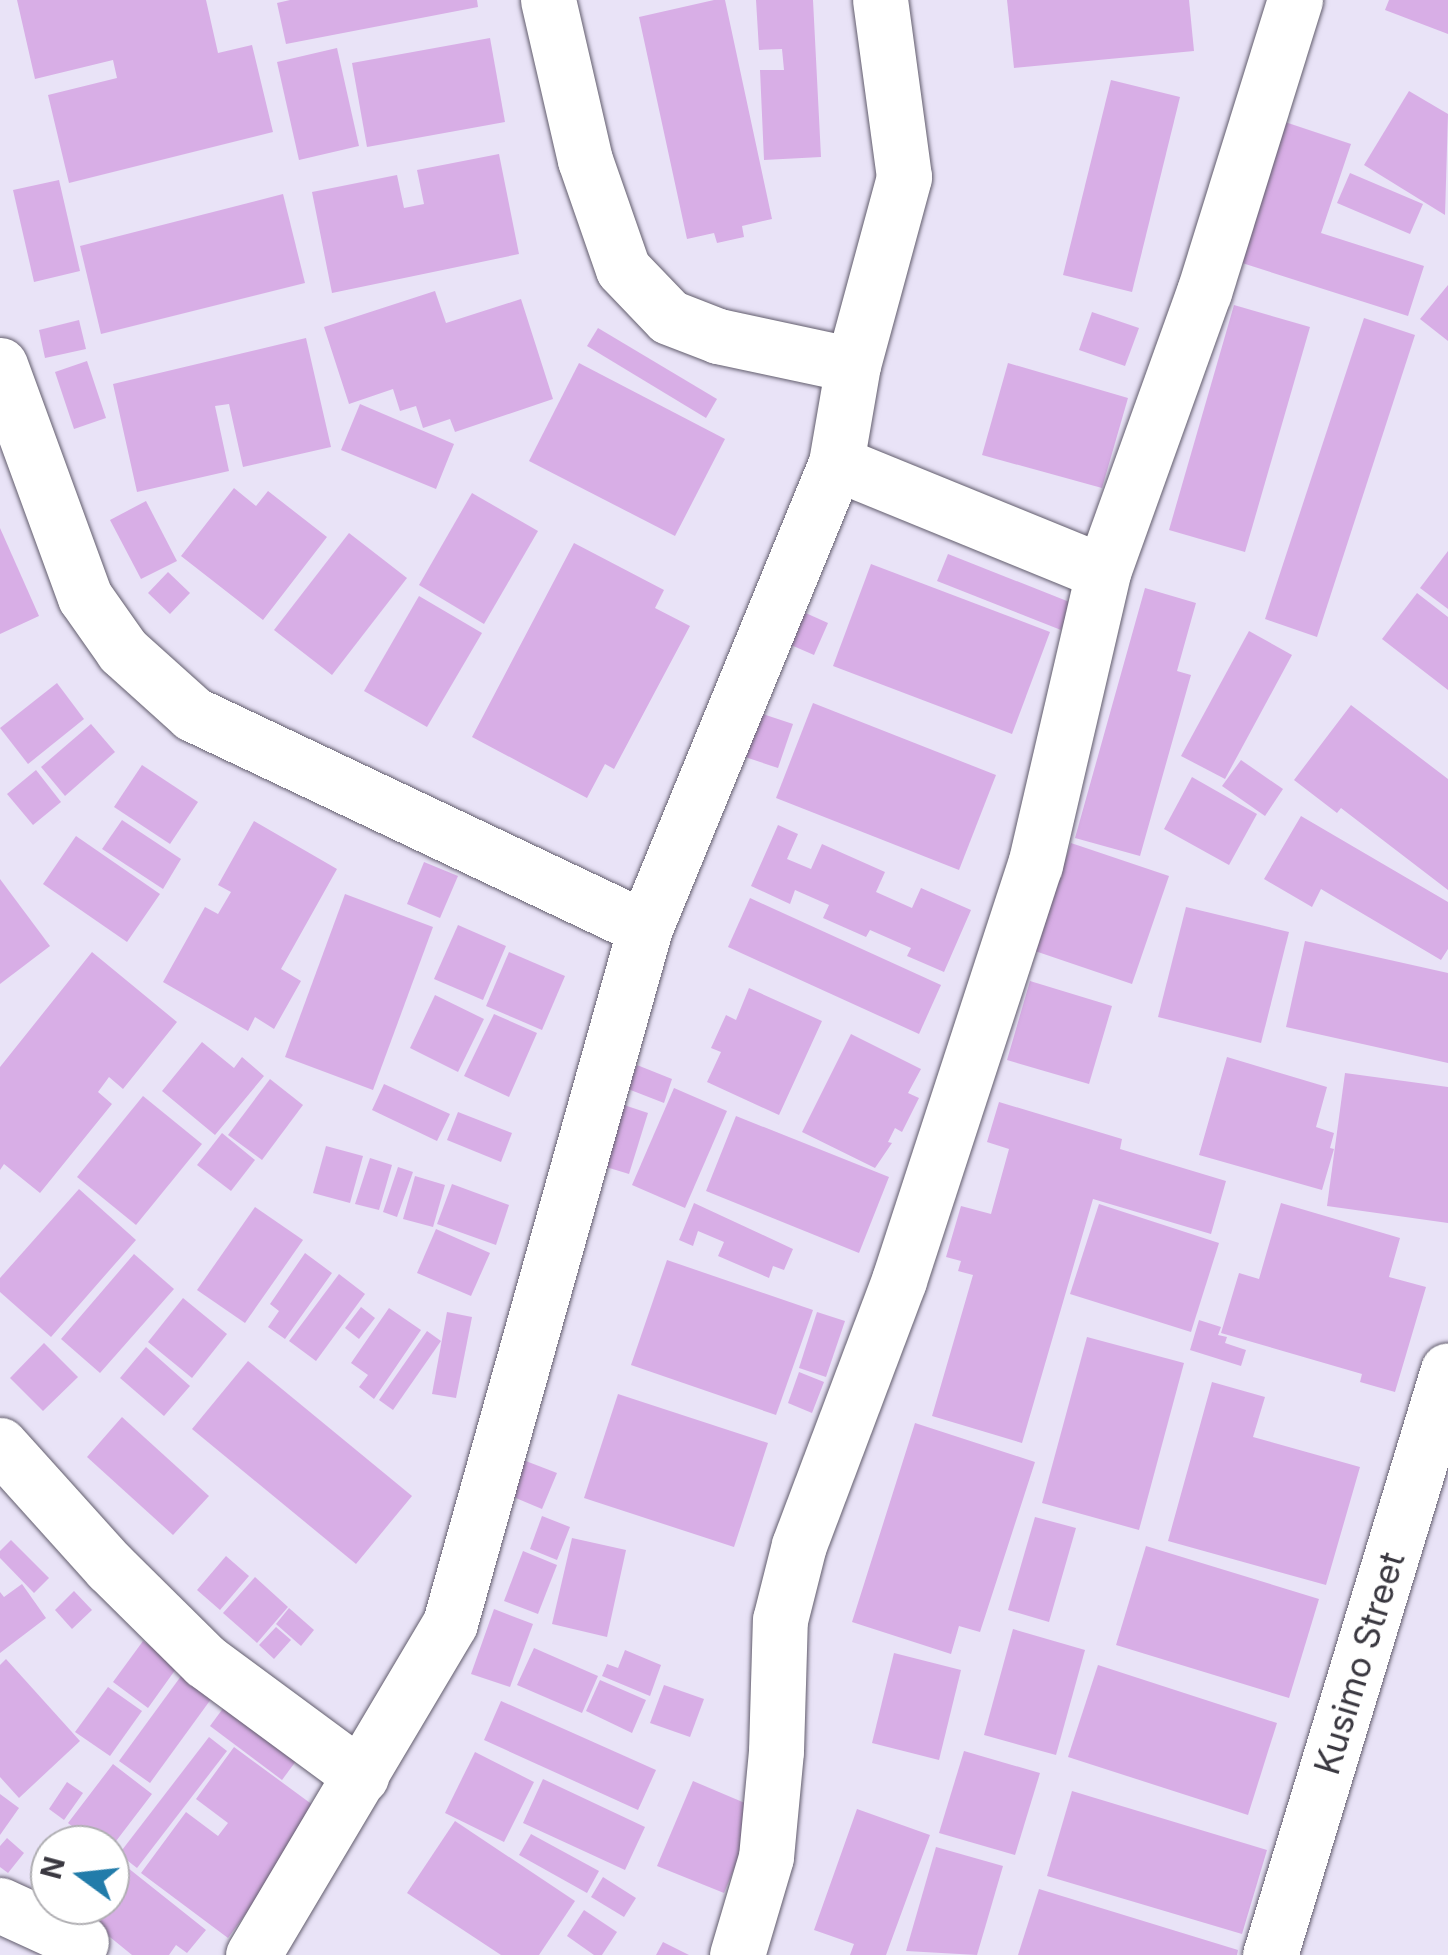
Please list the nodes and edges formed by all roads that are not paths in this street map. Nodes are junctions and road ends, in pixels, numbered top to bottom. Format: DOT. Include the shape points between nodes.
graph roads {
  1 [pos="548,0"];
  2 [pos="880,0"];
  3 [pos="1295,0"];
  4 [pos="853,365"];
  5 [pos="0,366"];
  6 [pos="836,462"];
  7 [pos="1104,572"];
  8 [pos="646,928"];
  9 [pos="1448,1370"];
  10 [pos="0,1445"];
  11 [pos="360,1776"];
  12 [pos="0,1905"];
  13 [pos="80,1942"];
  14 [pos="253,1955"];
  15 [pos="738,1955"];
  16 [pos="1270,1955"];
  1 -- 4 [label="street" via="585,160 623,269 669,317 718,336"];
  2 -- 4 [label="street" via="904,178"];
  3 -- 7 [label="street" via="1204,292"];
  4 -- 6 [label="street"];
  5 -- 8 [label="street" via="85,596 123,651 193,714"];
  6 -- 7 [label="street"];
  6 -- 8 [label="street"];
  7 -- 15 [label="street" via="1035,865 899,1280 799,1546 780,1620 766,1856"];
  8 -- 11 [label="street" via="450,1623"];
  9 -- 16 [label="street, Kusimo Street"];
  10 -- 11 [label="street" via="204,1661"];
  11 -- 14 [label="street"];
  12 -- 13 [label="street"];
}
